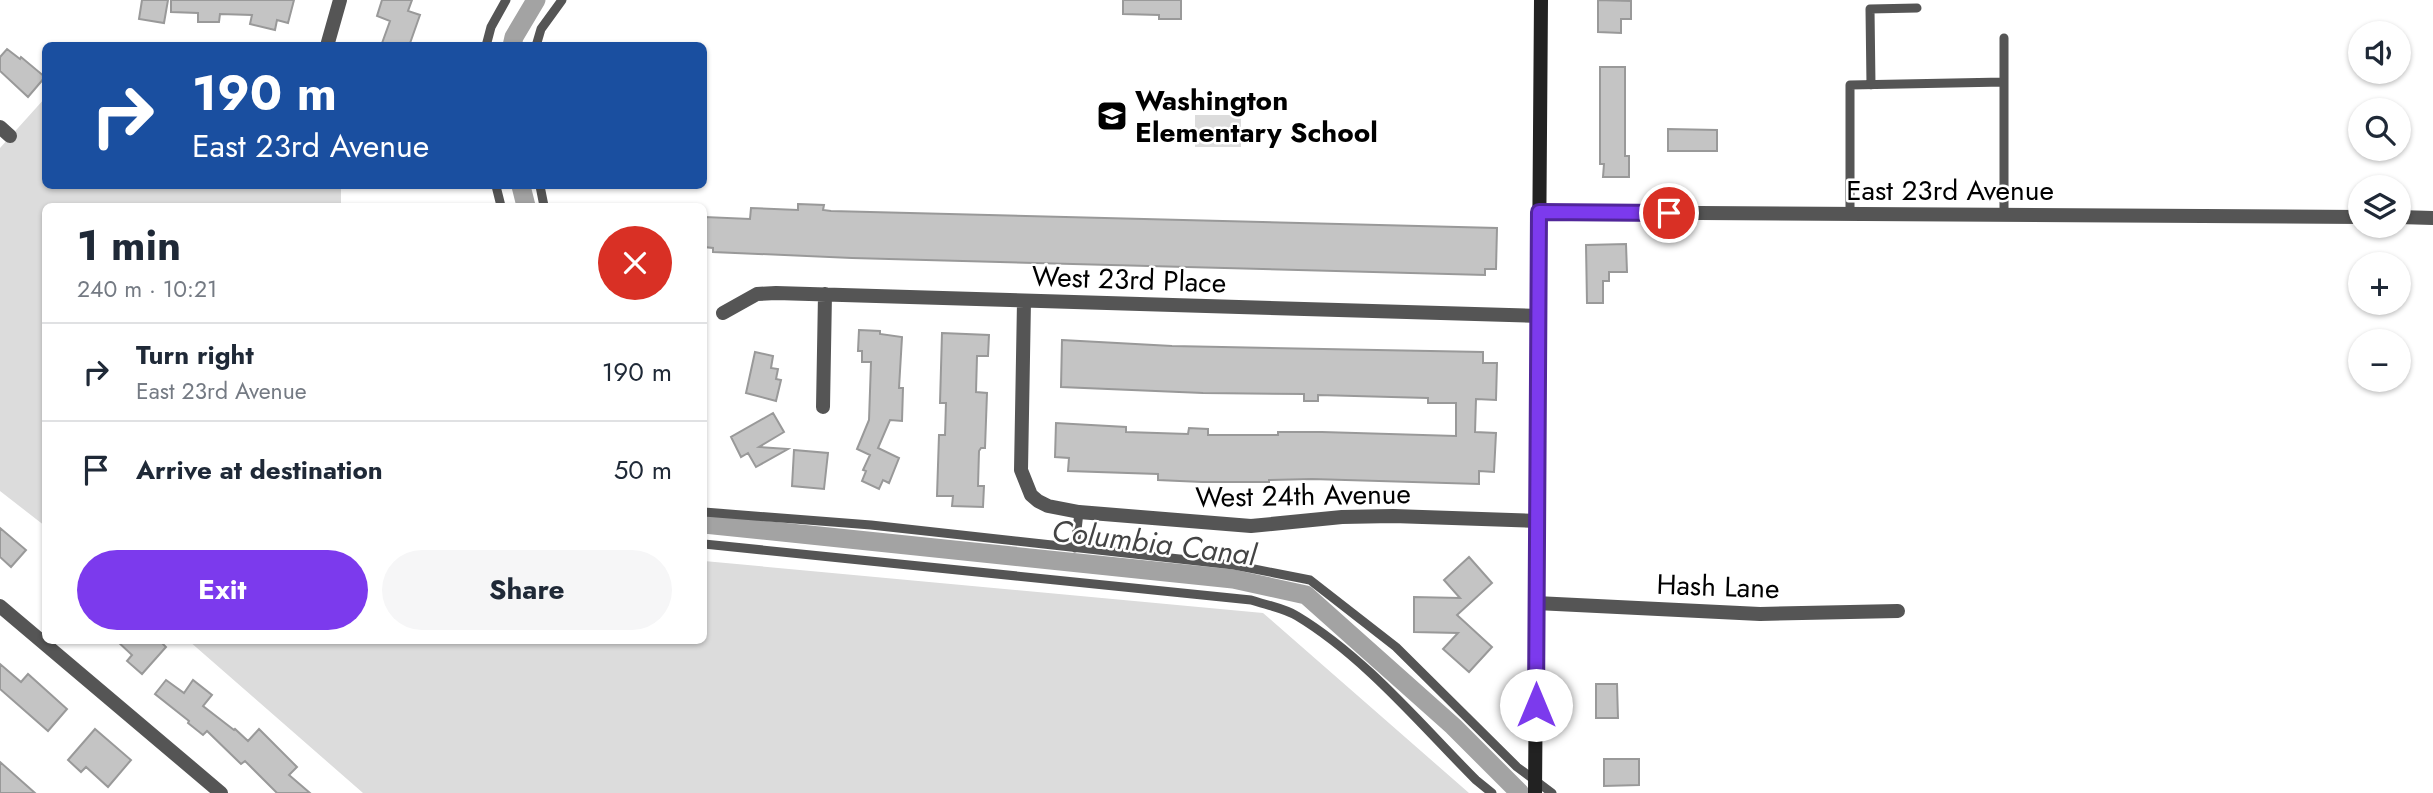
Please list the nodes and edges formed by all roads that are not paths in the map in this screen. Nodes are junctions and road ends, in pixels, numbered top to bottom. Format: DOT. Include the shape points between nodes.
graph roads {
  1 [pos="340,0"];
  2 [pos="506,0"];
  3 [pos="562,0"];
  4 [pos="1541,0"];
  5 [pos="1917,8"];
  6 [pos="2004,38"];
  7 [pos="328,42"];
  8 [pos="487,42"];
  9 [pos="537,42"];
  10 [pos="2004,82"];
  11 [pos="1871,85"];
  12 [pos="1539,212"];
  13 [pos="1850,214"];
  14 [pos="2004,214"];
  15 [pos="2348,217"];
  16 [pos="2411,217"];
  17 [pos="2433,218"];
  18 [pos="825,294"];
  19 [pos="1024,301"];
  20 [pos="723,313"];
  21 [pos="1538,316"];
  22 [pos="823,407"];
  23 [pos="707,512"];
  24 [pos="1079,512"];
  25 [pos="1537,521"];
  26 [pos="707,544"];
  27 [pos="1075,548"];
  28 [pos="1536,603"];
  29 [pos="0,606"];
  30 [pos="1898,611"];
  31 [pos="42,642"];
  32 [pos="45,644"];
  33 [pos="1535,787"];
  34 [pos="221,793"];
  35 [pos="1492,793"];
  36 [pos="1552,793"];
  1 -- 7 [label="street"];
  2 -- 8 [label="lane"];
  3 -- 9 [label="lane"];
  4 -- 12 [label="main road"];
  5 -- 11 [label="lane" via="1870,9"];
  6 -- 10 [label="lane"];
  10 -- 11 [label="lane"];
  10 -- 14 [label="lane"];
  11 -- 13 [label="lane" via="1850,85"];
  12 -- 13 [label="street, East 23rd Avenue"];
  12 -- 21 [label="main road"];
  13 -- 14 [label="street, East 23rd Avenue"];
  14 -- 15 [label="street, East 23rd Avenue"];
  16 -- 17 [label="street"];
  18 -- 19 [label="street, West 23rd Place"];
  18 -- 20 [label="street, West 23rd Place" via="757,294"];
  18 -- 22 [label="street"];
  19 -- 21 [label="street, West 23rd Place"];
  19 -- 24 [label="street, West 24th Avenue" via="1021,470 1031,495 1048,506"];
  21 -- 25 [label="main road"];
  23 -- 27 [label="lane"];
  24 -- 25 [label="street, West 24th Avenue" via="1241,526 1393,516"];
  24 -- 27 [label="lane"];
  25 -- 28 [label="main road"];
  26 -- 35 [label="lane" via="1251,600 1294,615 1329,638"];
  27 -- 33 [label="lane" via="1234,565 1310,580 1396,647"];
  28 -- 30 [label="street, Hash Lane" via="1760,614"];
  28 -- 33 [label="main road"];
  29 -- 31 [label="street"];
  32 -- 34 [label="street"];
  33 -- 36 [label="lane"];
}
